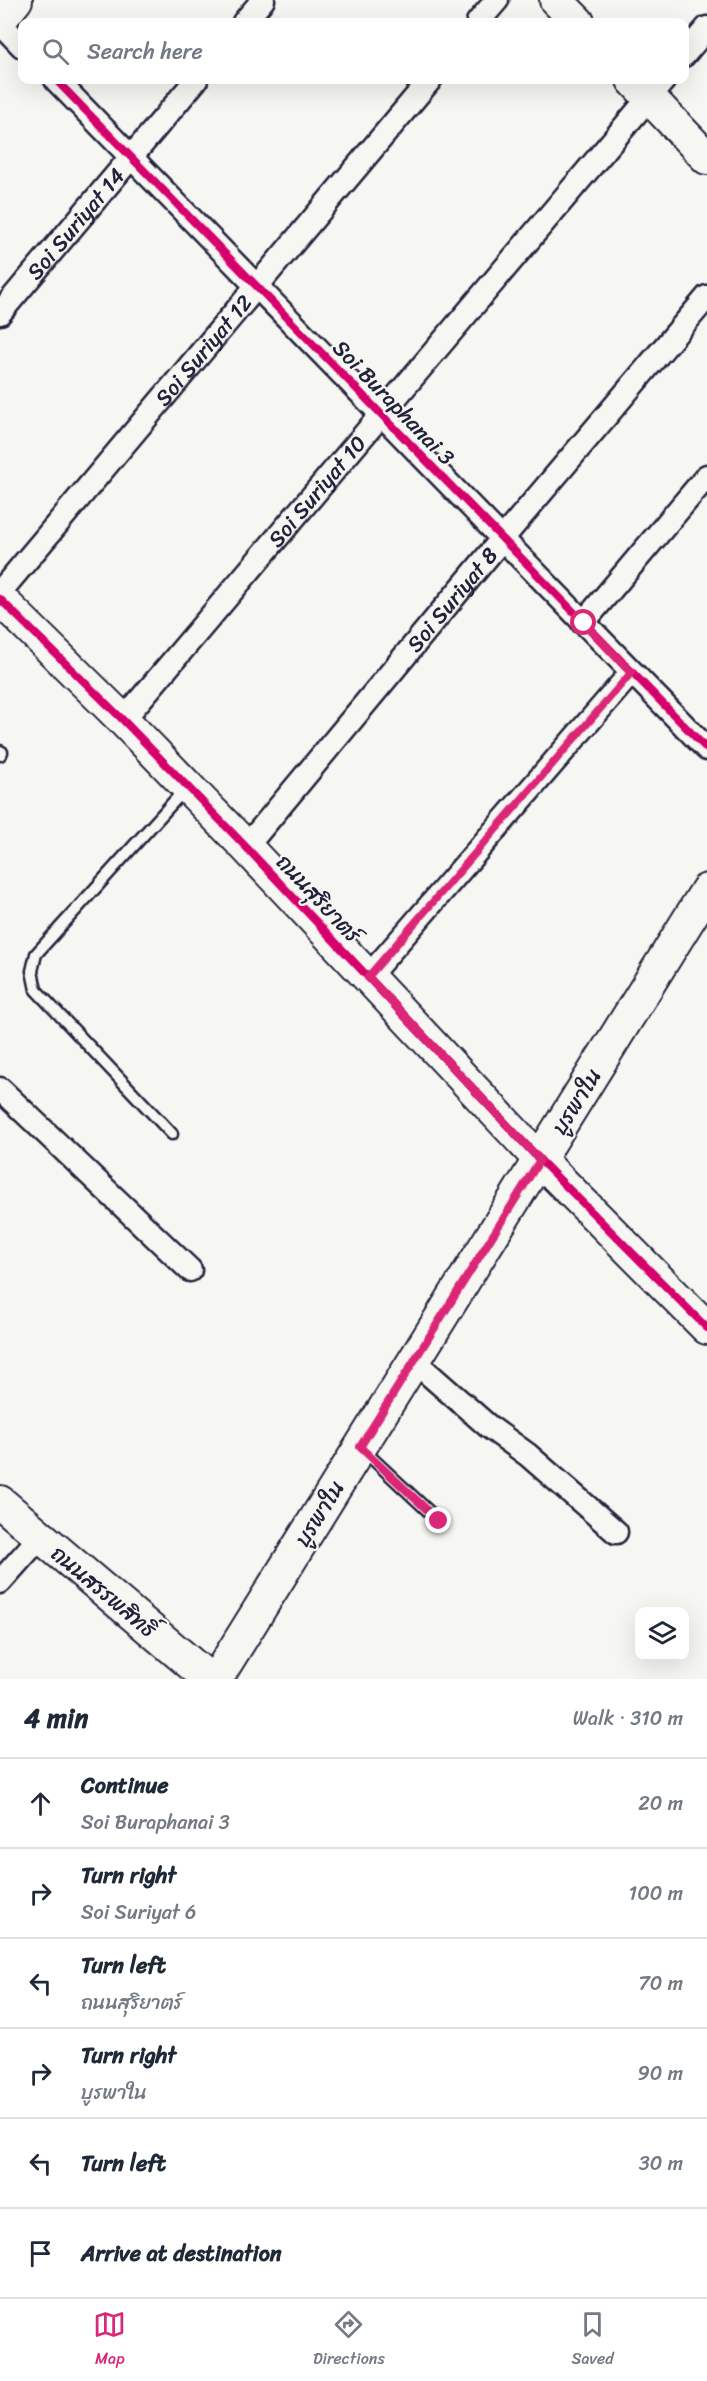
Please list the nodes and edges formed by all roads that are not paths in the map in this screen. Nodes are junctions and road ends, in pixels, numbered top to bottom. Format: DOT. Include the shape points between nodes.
graph roads {
  1 [pos="16,0"];
  2 [pos="262,0"];
  3 [pos="497,0"];
  4 [pos="556,0"];
  5 [pos="247,18"];
  6 [pos="481,18"];
  7 [pos="574,18"];
  8 [pos="0,21"];
  9 [pos="707,28"];
  10 [pos="18,41"];
  11 [pos="689,49"];
  12 [pos="60,84"];
  13 [pos="193,84"];
  14 [pos="427,84"];
  15 [pos="649,85"];
  16 [pos="131,157"];
  17 [pos="707,158"];
  18 [pos="256,285"];
  19 [pos="707,297"];
  20 [pos="0,313"];
  21 [pos="380,414"];
  22 [pos="707,476"];
  23 [pos="502,538"];
  24 [pos="0,592"];
  25 [pos="0,599"];
  26 [pos="584,623"];
  27 [pos="631,673"];
  28 [pos="123,720"];
  29 [pos="707,749"];
  30 [pos="186,786"];
  31 [pos="246,847"];
  32 [pos="707,890"];
  33 [pos="368,977"];
  34 [pos="0,1089"];
  35 [pos="172,1134"];
  36 [pos="540,1160"];
  37 [pos="190,1270"];
  38 [pos="707,1328"];
  39 [pos="414,1361"];
  40 [pos="360,1447"];
  41 [pos="0,1502"];
  42 [pos="439,1521"];
  43 [pos="616,1532"];
  44 [pos="40,1538"];
  45 [pos="0,1582"];
  46 [pos="209,1679"];
  47 [pos="216,1679"];
  1 -- 8 [label="main road"];
  2 -- 5 [label="street"];
  3 -- 6 [label="street"];
  4 -- 7 [label="main road"];
  8 -- 10 [label="street"];
  9 -- 11 [label="street"];
  12 -- 16 [label="street, Soi Buraphanai 3"];
  13 -- 16 [label="street, Soi Suriyat 14"];
  14 -- 18 [label="street, Soi Suriyat 12"];
  15 -- 17 [label="main road"];
  15 -- 21 [label="street, Soi Suriyat 10"];
  16 -- 18 [label="street, Soi Buraphanai 3"];
  16 -- 20 [label="street, Soi Suriyat 14"];
  18 -- 21 [label="street, Soi Buraphanai 3"];
  18 -- 24 [label="street, Soi Suriyat 12"];
  19 -- 23 [label="street, Soi Suriyat 8"];
  21 -- 23 [label="street, Soi Buraphanai 3"];
  21 -- 28 [label="street, Soi Suriyat 10"];
  22 -- 26 [label="street"];
  23 -- 26 [label="street, Soi Buraphanai 3"];
  23 -- 31 [label="street, Soi Suriyat 8"];
  25 -- 28 [label="main road, ถนนสุริยาตร์"];
  26 -- 27 [label="street, Soi Buraphanai 3"];
  27 -- 29 [label="street, Soi Buraphanai 3"];
  27 -- 33 [label="street"];
  28 -- 30 [label="main road, ถนนสุริยาตร์"];
  30 -- 31 [label="main road, ถนนสุริยาตร์"];
  30 -- 35 [label="lane" via="36,954 32,971 36,990"];
  31 -- 33 [label="main road, ถนนสุริยาตร์"];
  32 -- 36 [label="main road, บูรพาใน"];
  33 -- 36 [label="main road, ถนนสุริยาตร์"];
  34 -- 37 [label="street"];
  36 -- 38 [label="main road, ถนนสุริยาตร์"];
  36 -- 39 [label="main road, บูรพาใน"];
  39 -- 40 [label="main road, บูรพาใน"];
  39 -- 43 [label="street"];
  40 -- 42 [label="lane"];
  40 -- 47 [label="main road, บูรพาใน"];
  41 -- 44 [label="main road, ถนนสรรพสิทธิ์"];
  44 -- 45 [label="street"];
  44 -- 46 [label="main road, ถนนสรรพสิทธิ์"];
}
